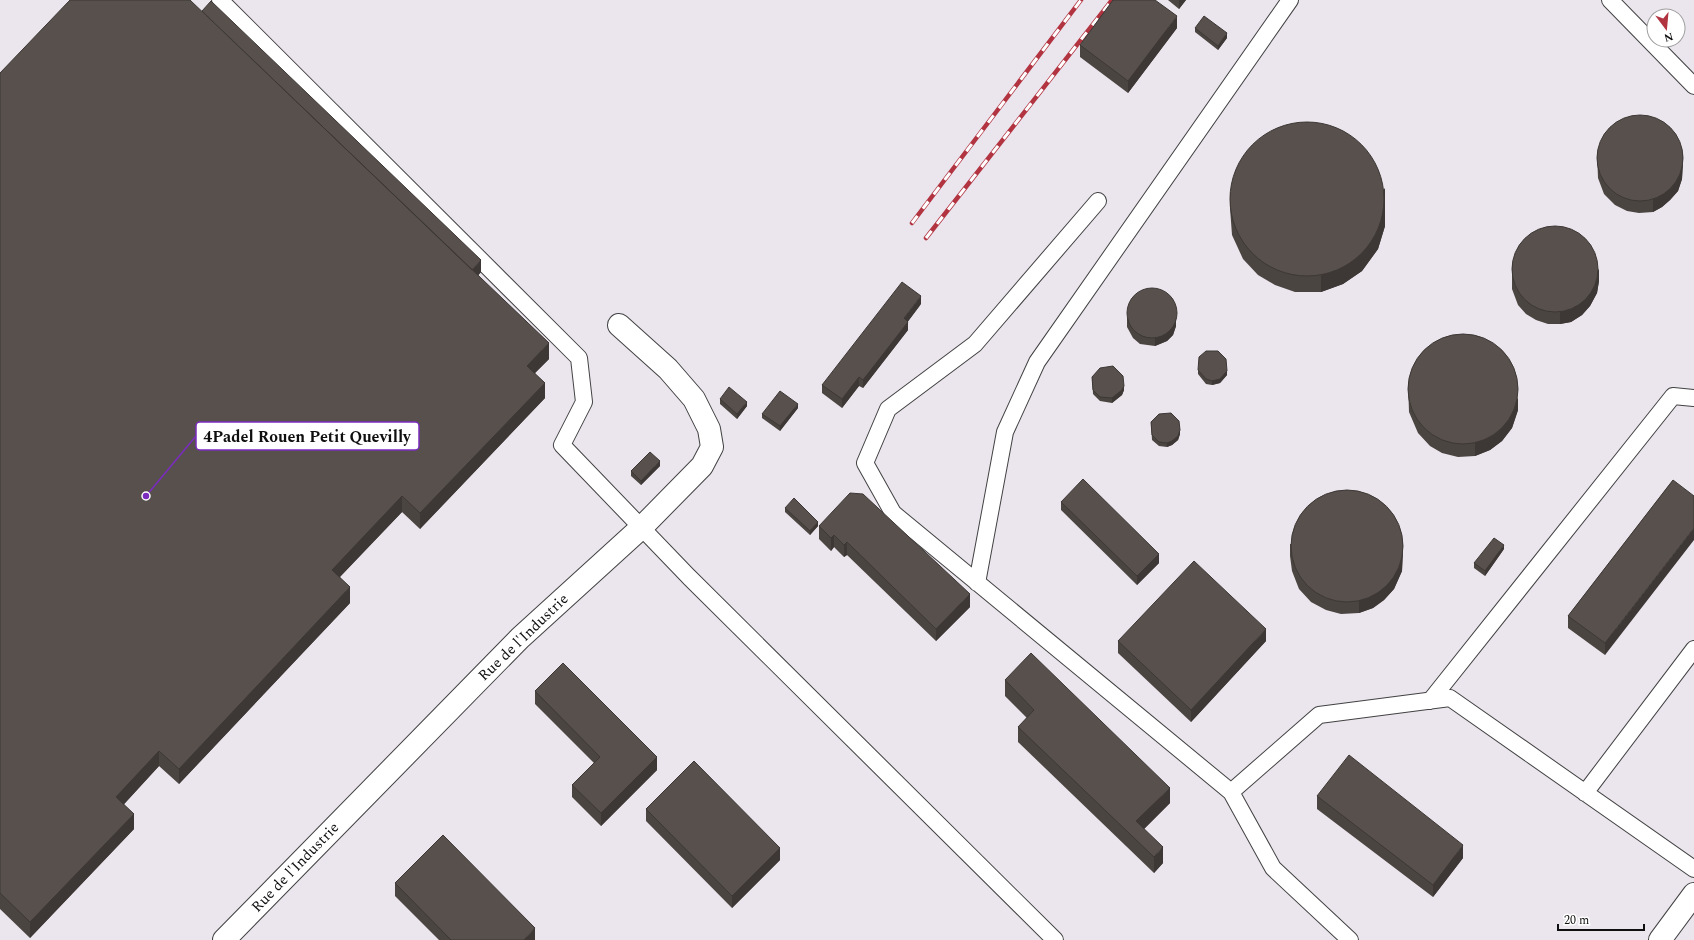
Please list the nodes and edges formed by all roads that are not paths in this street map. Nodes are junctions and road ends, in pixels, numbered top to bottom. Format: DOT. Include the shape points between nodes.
graph roads {
  1 [pos="220,0"];
  2 [pos="1290,0"];
  3 [pos="1610,0"];
  4 [pos="1694,86"];
  5 [pos="1098,201"];
  6 [pos="619,325"];
  7 [pos="1694,398"];
  8 [pos="642,527"];
  9 [pos="978,583"];
  10 [pos="1694,649"];
  11 [pos="1430,701"];
  12 [pos="1231,792"];
  13 [pos="1585,793"];
  14 [pos="1694,868"];
  15 [pos="1693,897"];
  16 [pos="224,940"];
  17 [pos="1055,940"];
  18 [pos="1350,940"];
  19 [pos="1660,940"];
  1 -- 8 [label="lane" via="579,358 584,402 562,445"];
  2 -- 9 [label="lane" via="1037,362 1005,432"];
  3 -- 4 [label="lane"];
  5 -- 9 [label="lane" via="975,344 888,409 865,463 893,513"];
  6 -- 8 [label="street, Rue de l'Industrie" via="668,369 694,399 709,429 712,447 702,466"];
  7 -- 11 [label="lane" via="1673,396"];
  8 -- 16 [label="street, Rue de l'Industrie" via="520,638"];
  8 -- 17 [label="lane" via="689,577"];
  9 -- 12 [label="lane"];
  10 -- 13 [label="lane"];
  11 -- 12 [label="lane" via="1319,715"];
  11 -- 13 [label="lane" via="1450,698"];
  12 -- 18 [label="lane" via="1273,868"];
  13 -- 14 [label="lane"];
  15 -- 19 [label="street"];
}
